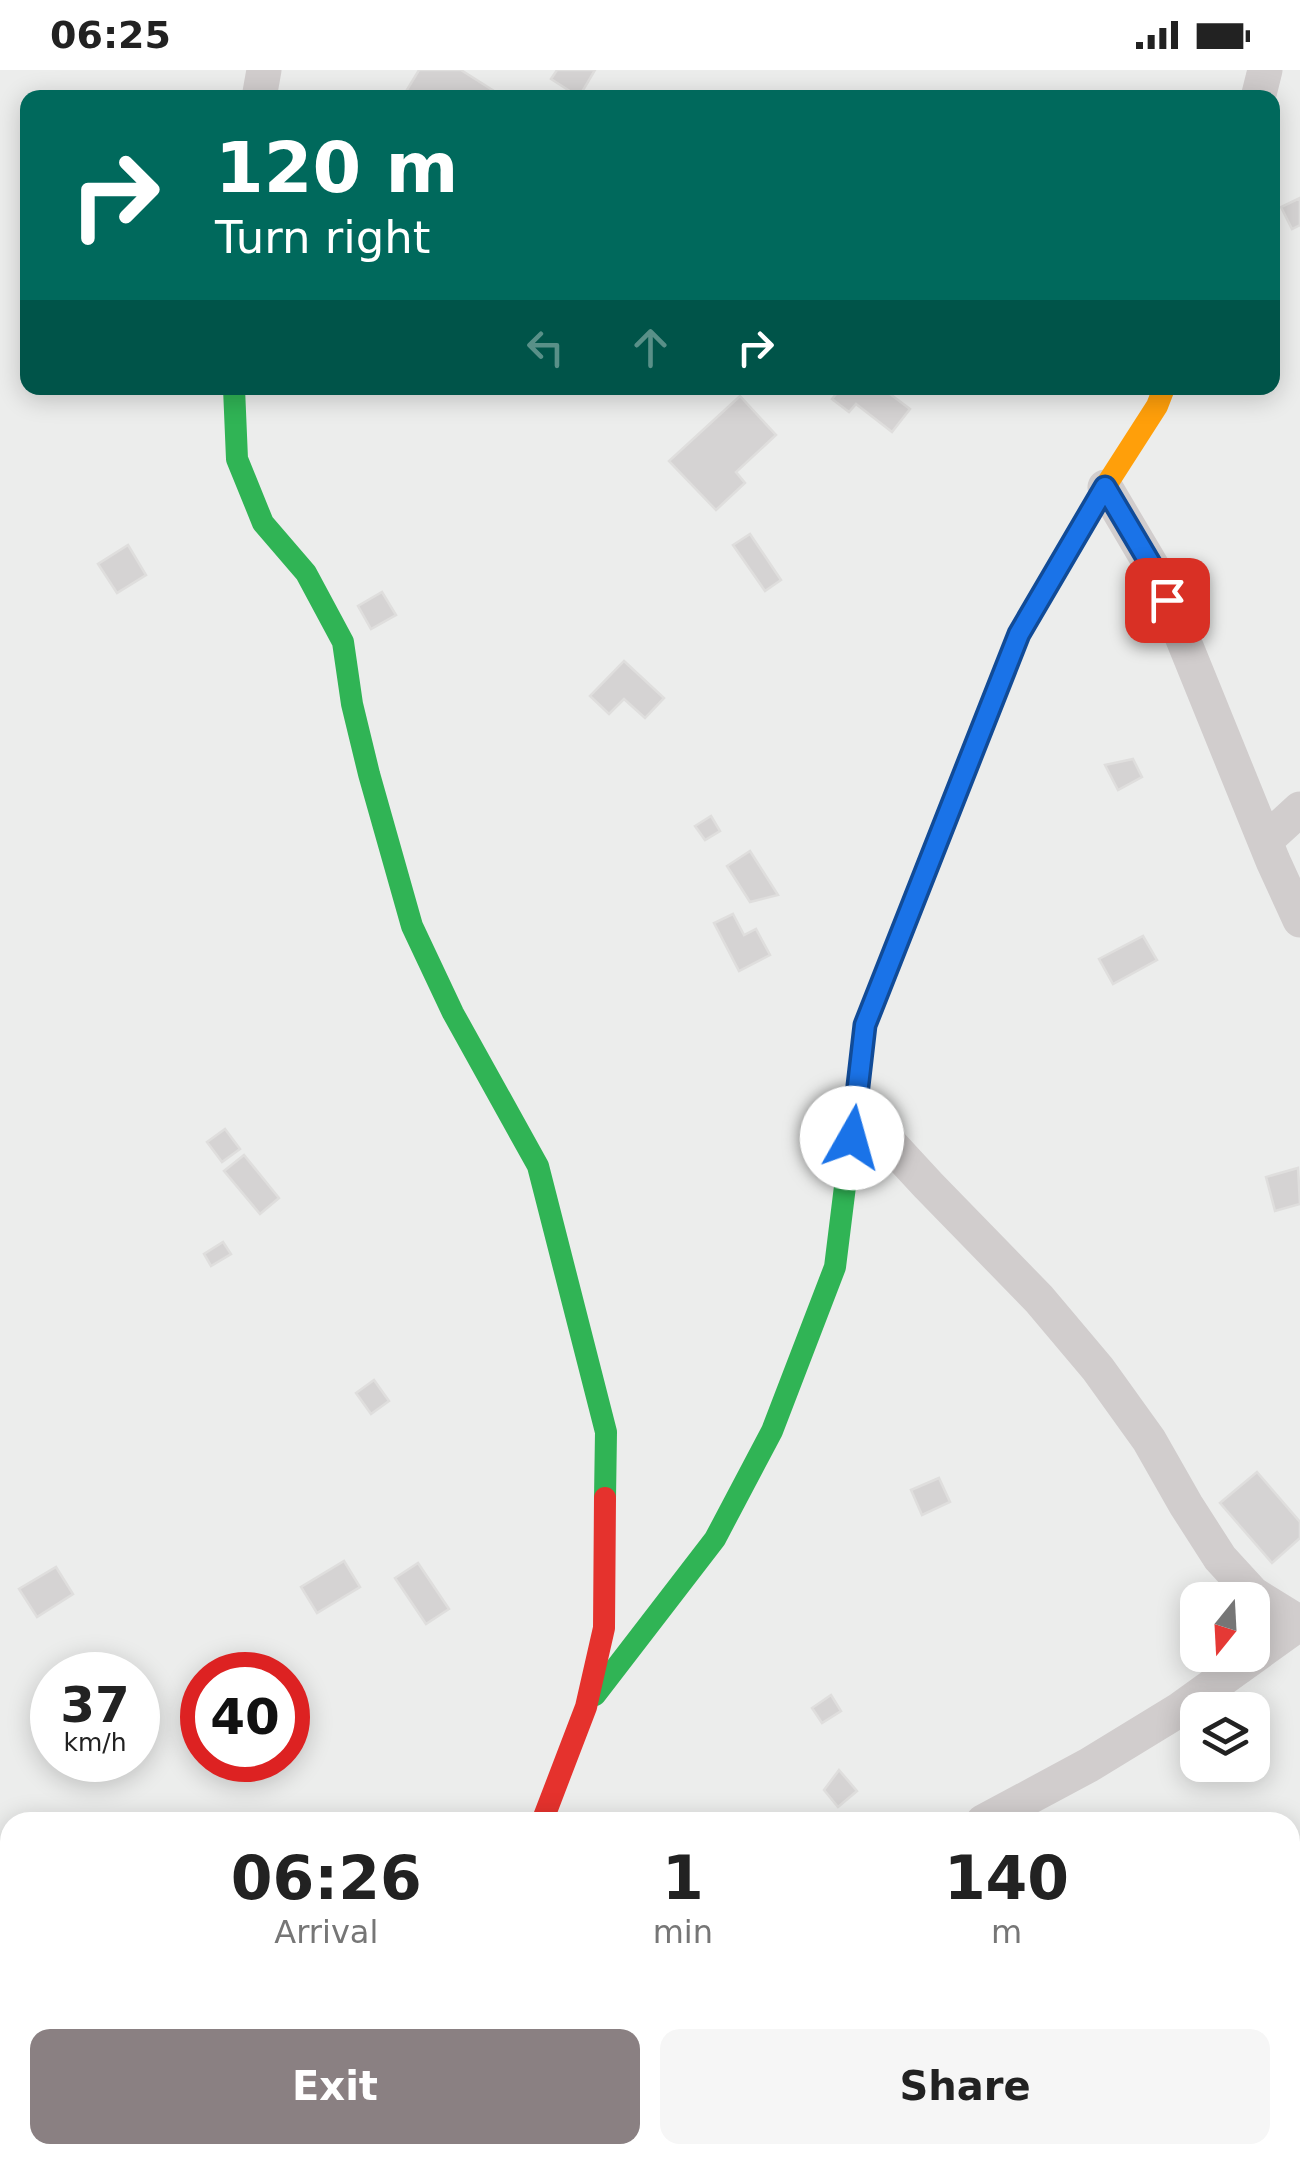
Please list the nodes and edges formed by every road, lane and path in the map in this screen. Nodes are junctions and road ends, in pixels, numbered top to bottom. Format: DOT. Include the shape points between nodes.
graph roads {
  1 [pos="234,395"];
  2 [pos="1161,395"];
  3 [pos="1105,487"];
  4 [pos="1300,809"];
  5 [pos="1265,841"];
  6 [pos="1300,920"];
  7 [pos="856,1106"];
  8 [pos="1300,1623"];
  9 [pos="586,1707"];
  10 [pos="546,1812"];
  11 [pos="1001,1812"];
  1 -- 9 [label="street" via="237,459 263,523 306,573 343,642 360,739 412,926 538,1166 606,1432 604,1628"];
  2 -- 3 [label="street"];
  3 -- 5 [label="street" via="1157,575"];
  3 -- 7 [label="street" via="1019,634 865,1025"];
  4 -- 5 [label="street"];
  5 -- 6 [label="street"];
  7 -- 8 [label="street" via="1098,1369 1220,1558 1254,1594"];
  7 -- 9 [label="street" via="836,1266 772,1431 715,1539"];
  8 -- 11 [label="street" via="1179,1710"];
  9 -- 10 [label="street"];
}
